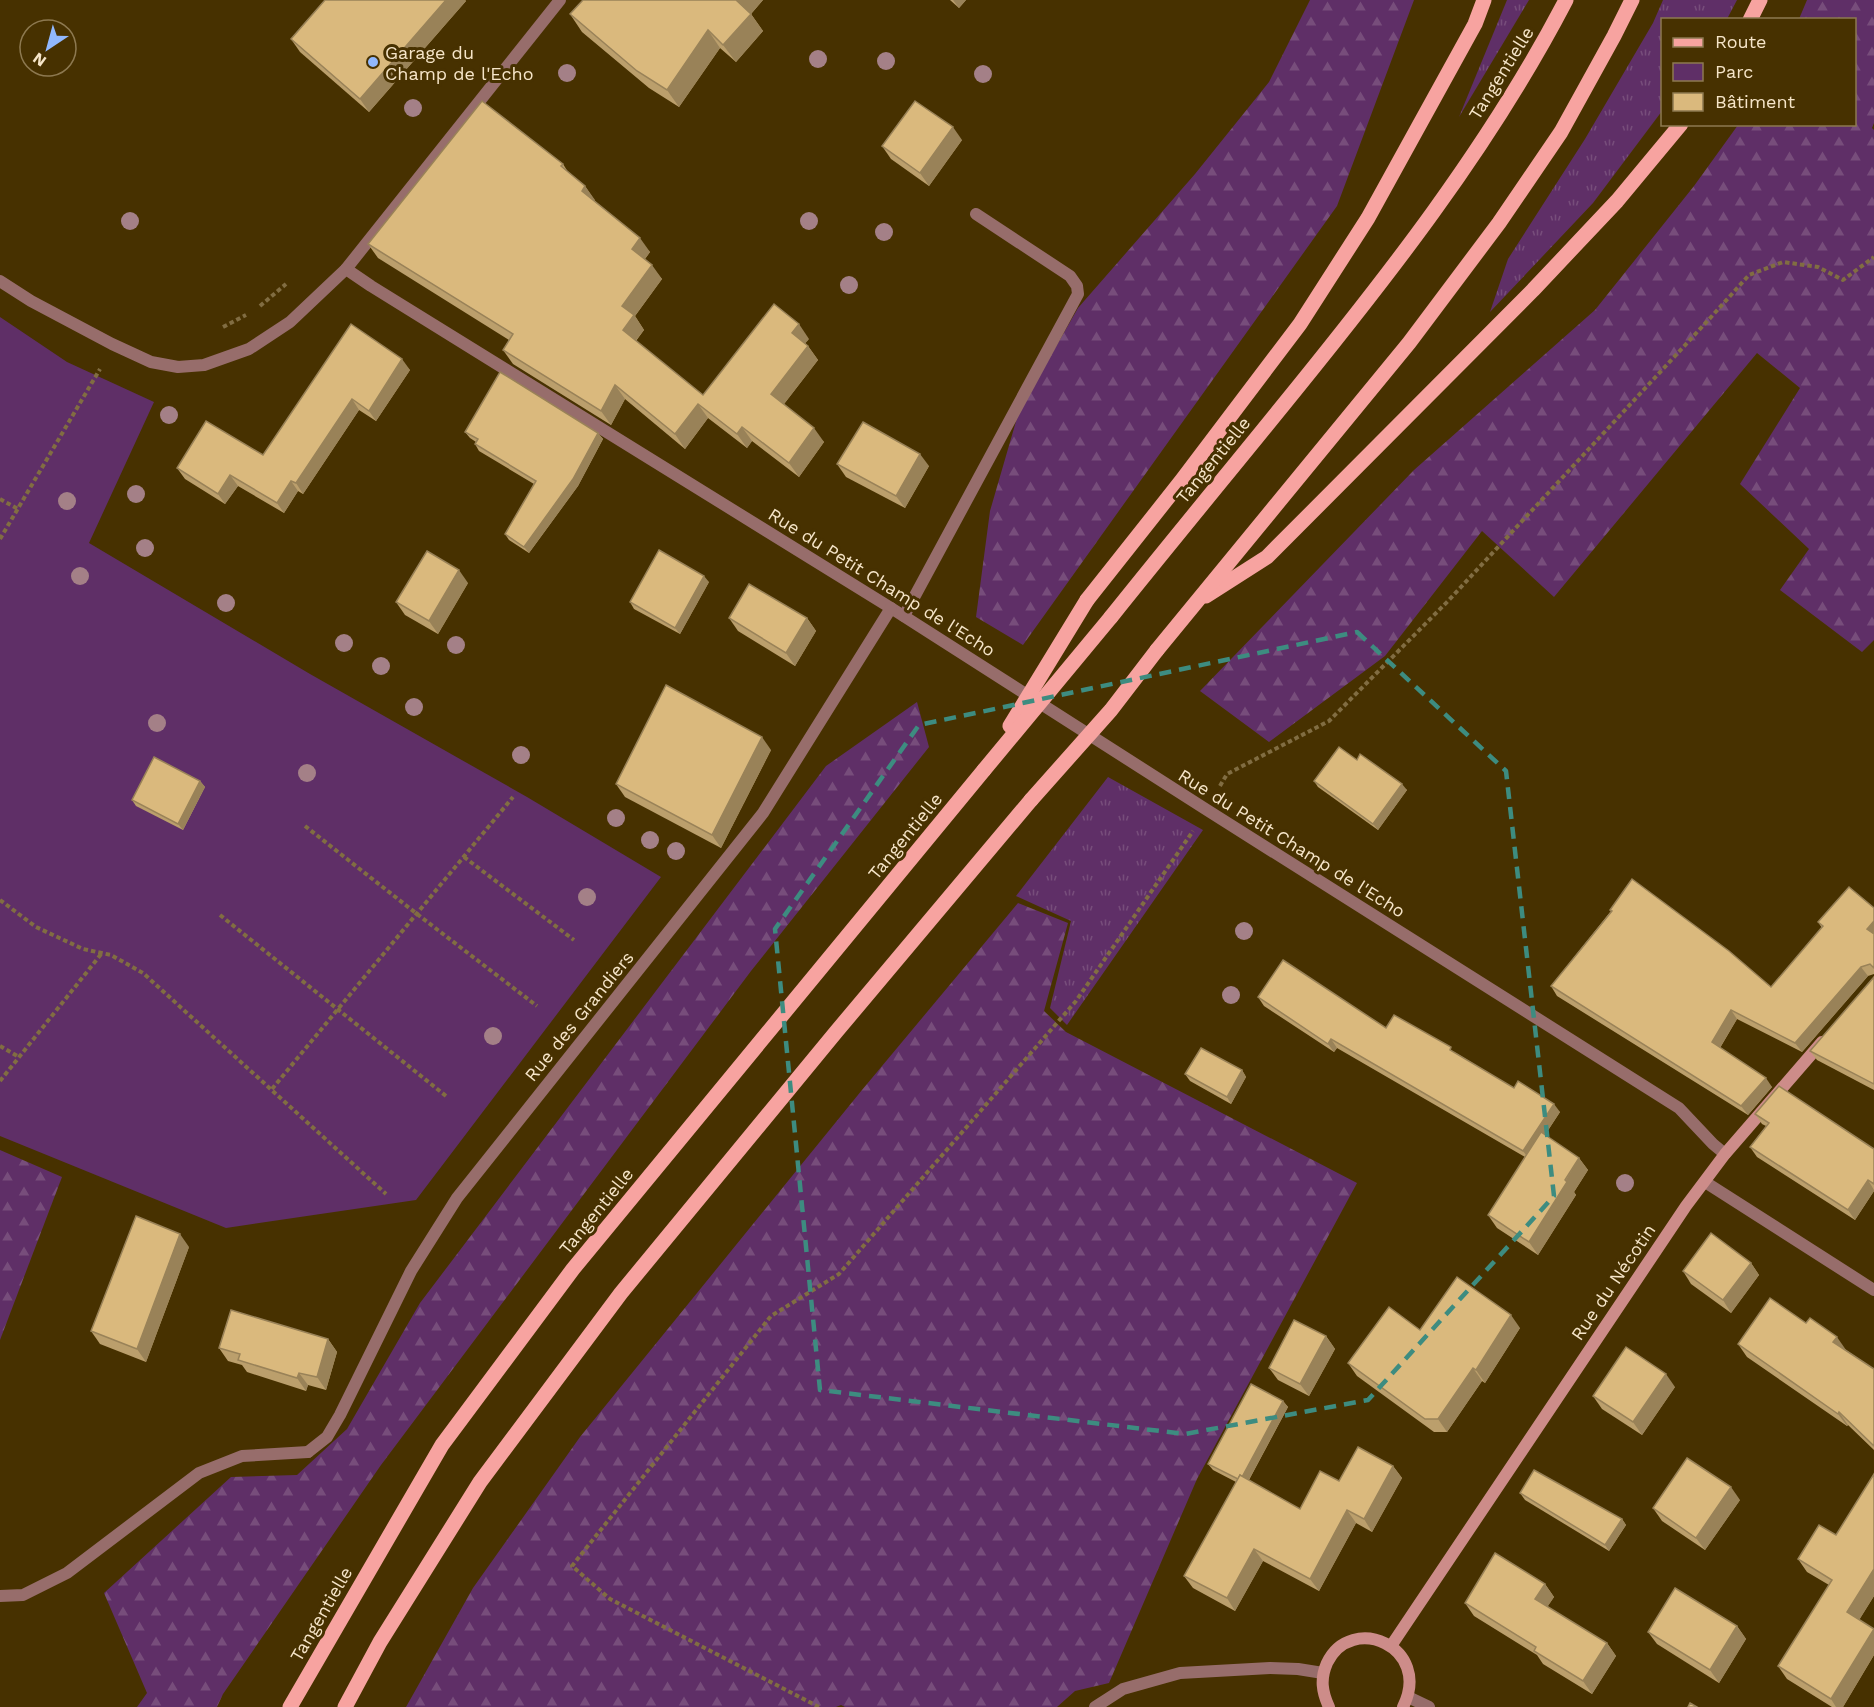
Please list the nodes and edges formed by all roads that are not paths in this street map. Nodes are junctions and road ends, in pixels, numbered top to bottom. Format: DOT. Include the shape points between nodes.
graph roads {
  1 [pos="560,0"];
  2 [pos="1484,0"];
  3 [pos="1566,0"];
  4 [pos="1632,0"];
  5 [pos="1760,0"];
  6 [pos="1751,18"];
  7 [pos="1679,126"];
  8 [pos="976,214"];
  9 [pos="346,269"];
  10 [pos="0,281"];
  11 [pos="1194,604"];
  12 [pos="891,608"];
  13 [pos="904,616"];
  14 [pos="984,770"];
  15 [pos="1829,1033"];
  16 [pos="1725,1154"];
  17 [pos="1705,1182"];
  18 [pos="1874,1290"];
  19 [pos="0,1596"];
  20 [pos="1391,1646"];
  21 [pos="1323,1673"];
  22 [pos="1405,1702"];
  23 [pos="290,1707"];
  24 [pos="345,1707"];
  25 [pos="1095,1707"];
  26 [pos="1329,1707"];
  27 [pos="1429,1707"];
  1 -- 9 [label="street"];
  2 -- 14 [label="main road, bridge" via="1475,24 1368,218 1300,324 1087,600"];
  3 -- 14 [label="main road, Tangentielle, bridge" via="1539,51 1462,172 1361,310"];
  4 -- 11 [label="main road" via="1561,132 1499,223 1409,342"];
  5 -- 6 [label="main road"];
  7 -- 11 [label="main road" via="1617,201 1533,290 1267,557"];
  8 -- 13 [label="street" via="1070,276 1078,294"];
  9 -- 10 [label="street" via="290,322 249,349 204,365 178,367 151,362 112,344"];
  9 -- 12 [label="street, Rue du Petit Champ de l'Echo"];
  11 -- 24 [label="main road, bridge" via="1111,710 836,1032 621,1293 480,1482 380,1642"];
  12 -- 13 [label="street, Rue du Petit Champ de l'Echo"];
  12 -- 19 [label="street, Rue des Grandiers" via="763,813 457,1198 411,1271 327,1437 308,1452 242,1456 199,1473 67,1573 23,1595"];
  13 -- 16 [label="street, Rue du Petit Champ de l'Echo" via="1679,1108"];
  14 -- 23 [label="main road, Tangentielle" via="573,1269 442,1445"];
  15 -- 16 [label="street, Rue du Nécotin"];
  16 -- 17 [label="street, Rue du Nécotin"];
  17 -- 18 [label="street"];
  17 -- 20 [label="street, Rue du Nécotin"];
  20 -- 21 [label="street" via="1378,1640 1352,1641 1330,1656"];
  20 -- 22 [label="street" via="1408,1668 1411,1683"];
  21 -- 25 [label="street" via="1270,1668 1180,1673 1123,1689"];
  21 -- 26 [label="street"];
  22 -- 27 [label="street"];
}
